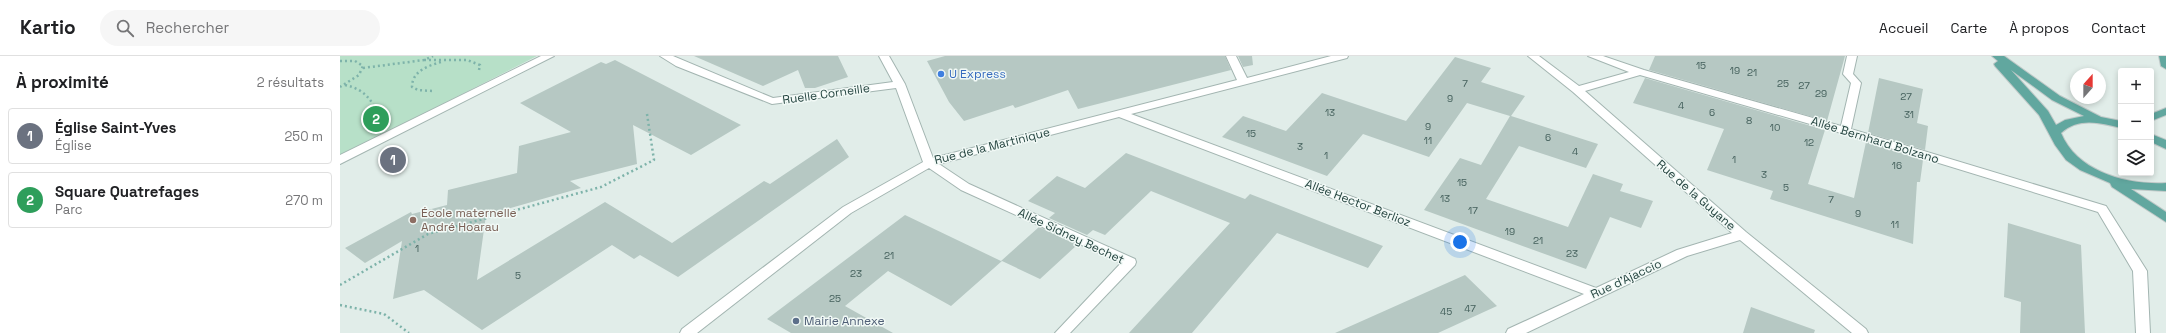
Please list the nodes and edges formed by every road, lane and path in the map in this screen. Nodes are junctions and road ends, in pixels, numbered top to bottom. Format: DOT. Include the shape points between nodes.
graph roads {
  1 [pos="433,56"];
  2 [pos="549,56"];
  3 [pos="665,56"];
  4 [pos="884,56"];
  5 [pos="1231,56"];
  6 [pos="1343,56"];
  7 [pos="1533,56"];
  8 [pos="1593,56"];
  9 [pos="1852,56"];
  10 [pos="1991,56"];
  11 [pos="1997,56"];
  12 [pos="2164,56"];
  13 [pos="340,60"];
  14 [pos="424,60"];
  15 [pos="441,62"];
  16 [pos="2166,66"];
  17 [pos="363,68"];
  18 [pos="1640,72"];
  19 [pos="475,75"];
  20 [pos="1243,81"];
  21 [pos="900,84"];
  22 [pos="345,85"];
  23 [pos="340,87"];
  24 [pos="1577,90"];
  25 [pos="437,91"];
  26 [pos="2166,111"];
  27 [pos="647,114"];
  28 [pos="1121,114"];
  29 [pos="2154,117"];
  30 [pos="2099,120"];
  31 [pos="2118,123"];
  32 [pos="1845,131"];
  33 [pos="2056,132"];
  34 [pos="2154,138"];
  35 [pos="382,139"];
  36 [pos="2166,145"];
  37 [pos="340,160"];
  38 [pos="929,163"];
  39 [pos="2107,178"];
  40 [pos="2166,187"];
  41 [pos="2166,218"];
  42 [pos="1742,235"];
  43 [pos="340,285"];
  44 [pos="1596,293"];
  45 [pos="340,305"];
  46 [pos="410,333"];
  47 [pos="687,333"];
  48 [pos="1062,333"];
  49 [pos="1513,333"];
  50 [pos="1861,333"];
  51 [pos="2143,333"];
  1 -- 14 [label="path"];
  2 -- 35 [label="street"];
  3 -- 21 [label="street, Ruelle Corneille" via="772,101"];
  4 -- 21 [label="street"];
  5 -- 20 [label="street"];
  6 -- 20 [label="street, Rue de la Martinique"];
  7 -- 24 [label="street, Rue de la Guyane"];
  8 -- 18 [label="street, Allée Bernhard Bolzano"];
  9 -- 32 [label="street" via="1848,74 1856,83"];
  10 -- 33 [label="main road" via="2044,113"];
  11 -- 30 [label="main road" via="2056,98"];
  12 -- 16 [label="main road"];
  13 -- 17 [label="path" via="355,61"];
  14 -- 15 [label="path"];
  14 -- 17 [label="path"];
  15 -- 19 [label="path" via="463,58 477,61 480,65"];
  15 -- 25 [label="path" via="421,71 411,82 412,87 418,90"];
  17 -- 22 [label="path" via="360,75"];
  18 -- 24 [label="street"];
  18 -- 32 [label="street, Allée Bernhard Bolzano"];
  20 -- 28 [label="street, Rue de la Martinique"];
  21 -- 38 [label="street"];
  22 -- 23 [label="path"];
  22 -- 35 [label="path" via="358,87 372,101"];
  24 -- 42 [label="street, Rue de la Guyane"];
  26 -- 29 [label="main road"];
  27 -- 43 [label="path" via="654,160 601,187 428,234"];
  28 -- 38 [label="street, Rue de la Martinique"];
  28 -- 44 [label="street, Allée Hector Berlioz"];
  30 -- 31 [label="main road"];
  30 -- 33 [label="main road" via="2078,120 2063,124"];
  32 -- 51 [label="street, Allée Bernhard Bolzano" via="2102,209 2140,271"];
  33 -- 39 [label="main road" via="2057,143 2068,155 2085,168"];
  34 -- 36 [label="main road"];
  35 -- 37 [label="street"];
  38 -- 47 [label="street, Rue de la Martinique" via="847,210"];
  38 -- 48 [label="street, Allée Sidney Bechet" via="965,188 1130,262"];
  39 -- 40 [label="main road" via="2143,187"];
  39 -- 41 [label="main road"];
  42 -- 44 [label="street, Rue d'Ajaccio" via="1682,253"];
  42 -- 50 [label="street, Rue de la Guyane"];
  44 -- 49 [label="street, Rue d'Ajaccio"];
  45 -- 46 [label="path" via="384,314"];
}
